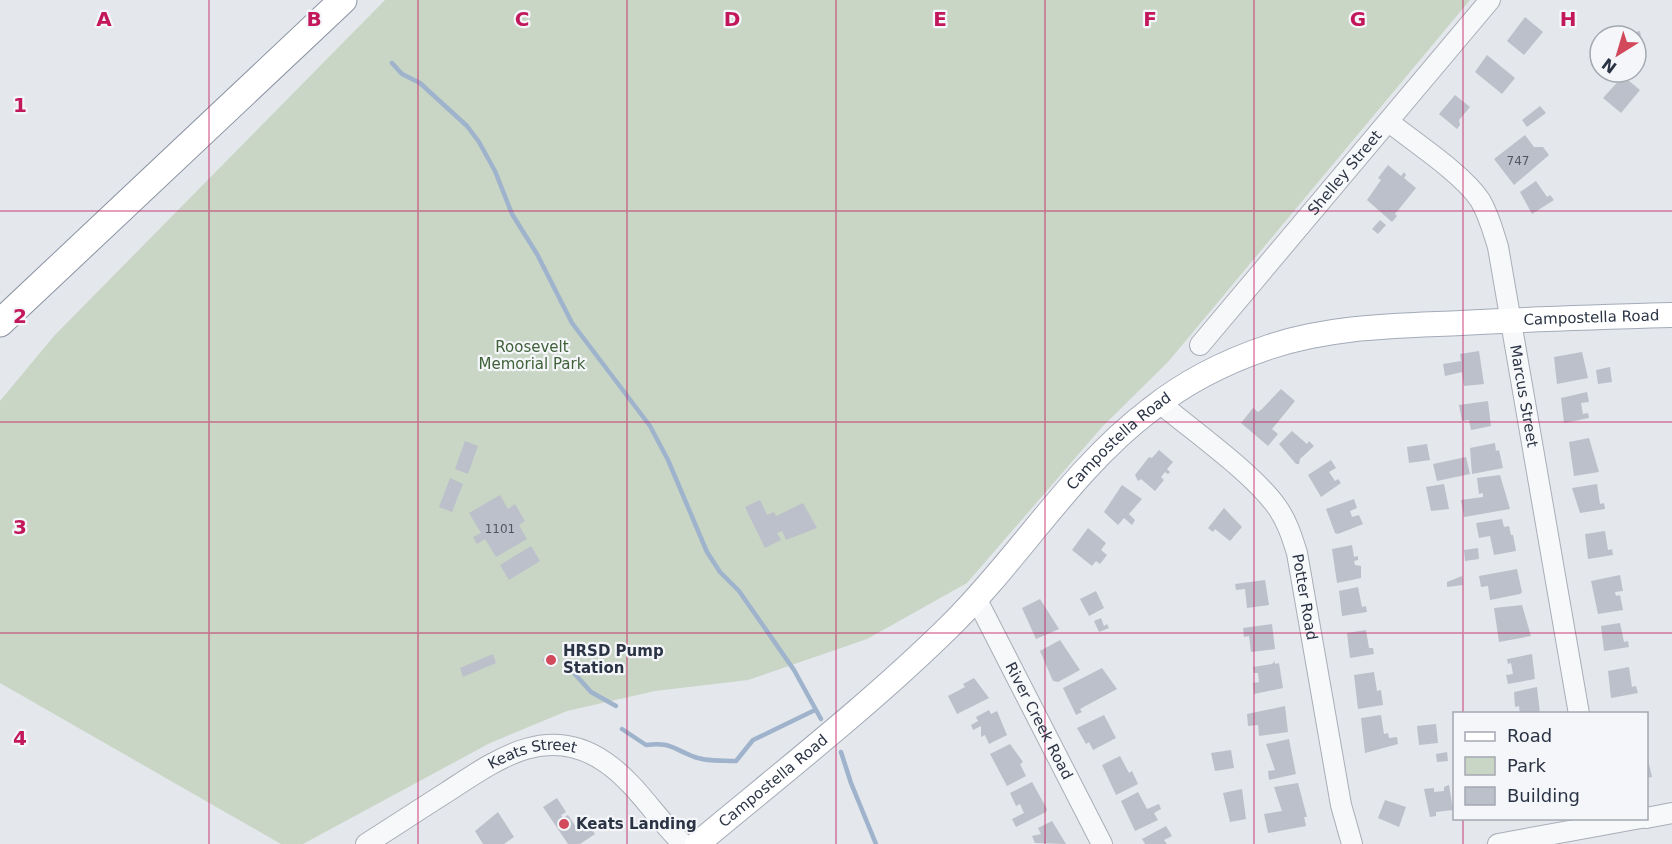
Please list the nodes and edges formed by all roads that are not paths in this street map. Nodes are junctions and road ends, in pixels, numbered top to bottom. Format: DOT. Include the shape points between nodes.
graph roads {
  1 [pos="343,0"];
  2 [pos="1490,0"];
  3 [pos="1389,122"];
  4 [pos="1672,315"];
  5 [pos="1511,320"];
  6 [pos="0,323"];
  7 [pos="1200,345"];
  8 [pos="1160,403"];
  9 [pos="976,598"];
  10 [pos="1579,712"];
  11 [pos="1672,813"];
  12 [pos="1648,818"];
  13 [pos="1637,820"];
  14 [pos="1599,829"];
  15 [pos="366,844"];
  16 [pos="683,844"];
  17 [pos="697,844"];
  18 [pos="1102,844"];
  19 [pos="1352,844"];
  20 [pos="1498,844"];
  1 -- 6 [label="highway"];
  2 -- 3 [label="street, Shelley Street"];
  3 -- 5 [label="street, Marcus Street" via="1478,198 1489,216 1498,248"];
  3 -- 7 [label="street, Shelley Street"];
  4 -- 5 [label="main road, Campostella Road"];
  5 -- 8 [label="main road, Campostella Road" via="1356,328 1294,340 1228,363"];
  5 -- 10 [label="street, Marcus Street"];
  8 -- 9 [label="main road, Campostella Road" via="1119,436"];
  8 -- 19 [label="street, Potter Road" via="1259,486 1289,528 1297,553 1341,805"];
  9 -- 17 [label="main road, Campostella Road" via="934,642"];
  9 -- 18 [label="street, River Creek Road"];
  11 -- 12 [label="street"];
  13 -- 14 [label="street"];
  14 -- 20 [label="street"];
  15 -- 16 [label="street, Keats Street" via="496,759 527,747 547,745 573,748 603,760"];
}
